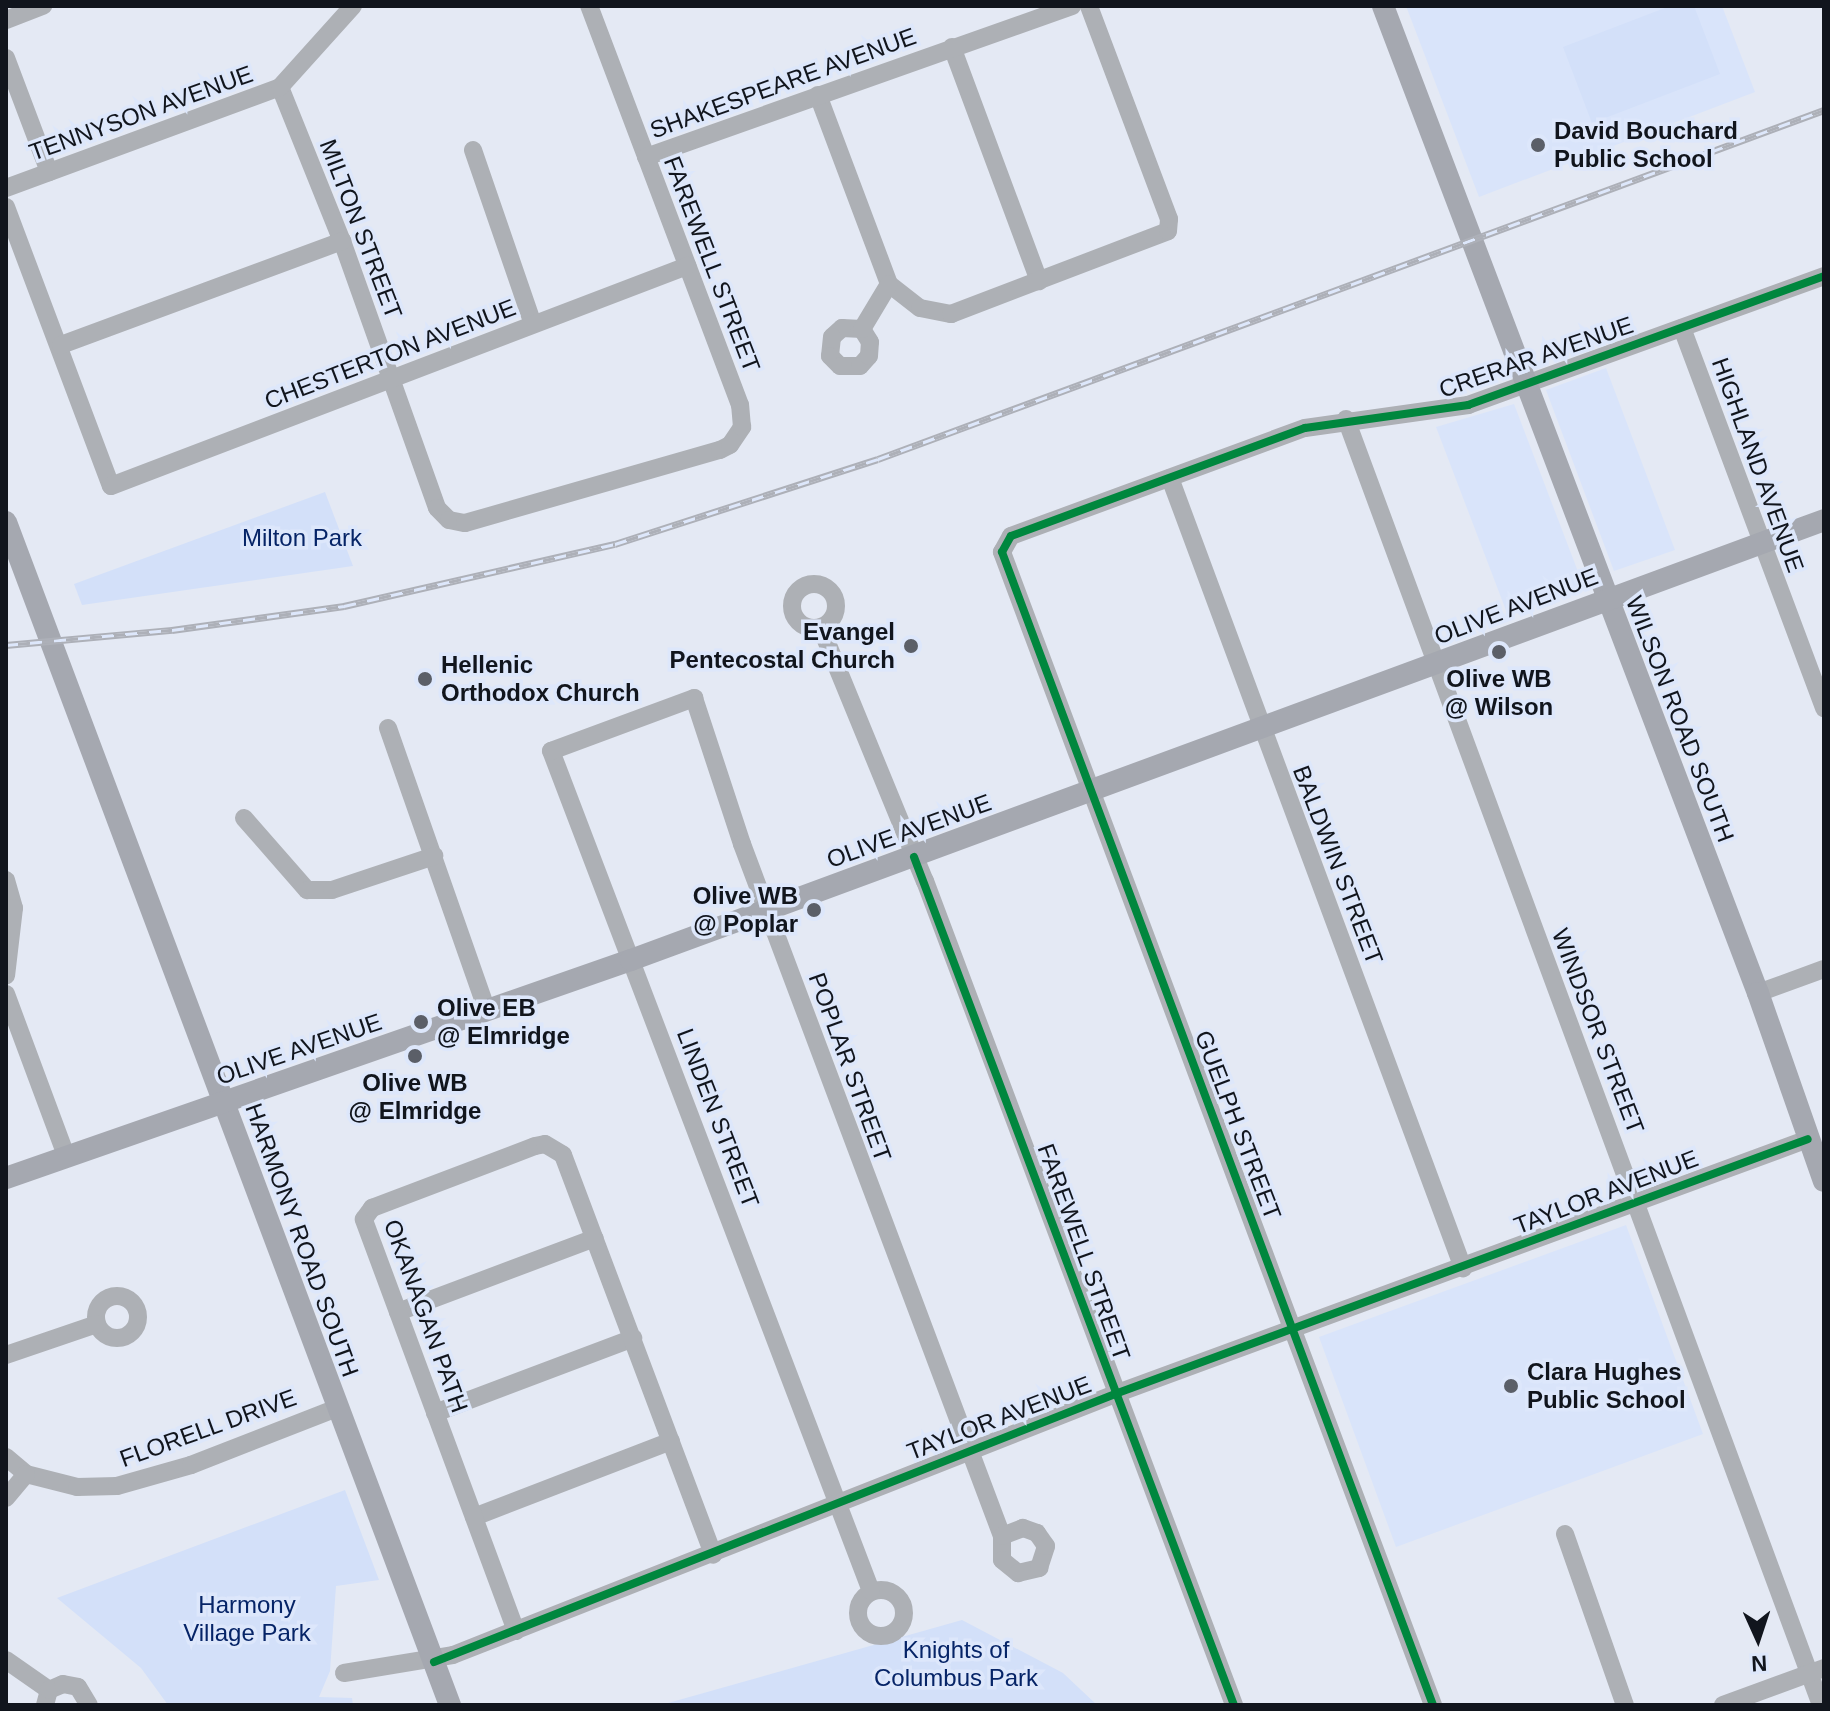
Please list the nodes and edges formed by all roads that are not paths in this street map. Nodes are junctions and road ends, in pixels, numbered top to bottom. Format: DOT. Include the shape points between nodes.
graph roads {
  1 [pos="43,6"];
  2 [pos="353,6"];
  3 [pos="589,6"];
  4 [pos="1072,6"];
  5 [pos="1089,6"];
  6 [pos="1383,6"];
  7 [pos="6,20"];
  8 [pos="952,47"];
  9 [pos="6,58"];
  10 [pos="280,87"];
  11 [pos="818,95"];
  12 [pos="473,150"];
  13 [pos="646,157"];
  14 [pos="49,172"];
  15 [pos="6,188"];
  16 [pos="6,207"];
  17 [pos="342,241"];
  18 [pos="687,266"];
  19 [pos="1824,276"];
  20 [pos="1039,281"];
  21 [pos="889,284"];
  22 [pos="533,324"];
  23 [pos="1682,328"];
  24 [pos="862,329"];
  25 [pos="61,345"];
  26 [pos="393,381"];
  27 [pos="1525,385"];
  28 [pos="1346,419"];
  29 [pos="1170,478"];
  30 [pos="449,520"];
  31 [pos="1824,520"];
  32 [pos="6,522"];
  33 [pos="1761,543"];
  34 [pos="1002,562"];
  35 [pos="1607,599"];
  36 [pos="821,628"];
  37 [pos="1434,665"];
  38 [pos="1824,708"];
  39 [pos="388,728"];
  40 [pos="1262,731"];
  41 [pos="551,751"];
  42 [pos="1089,794"];
  43 [pos="244,818"];
  44 [pos="434,856"];
  45 [pos="914,857"];
  46 [pos="6,880"];
  47 [pos="767,911"];
  48 [pos="9,943"];
  49 [pos="631,960"];
  50 [pos="1824,969"];
  51 [pos="6,976"];
  52 [pos="1758,993"];
  53 [pos="6,994"];
  54 [pos="487,1011"];
  55 [pos="223,1102"];
  56 [pos="1808,1139"];
  57 [pos="67,1158"];
  58 [pos="6,1178"];
  59 [pos="1824,1181"];
  60 [pos="1637,1201"];
  61 [pos="595,1238"];
  62 [pos="1463,1268"];
  63 [pos="398,1312"];
  64 [pos="97,1324"];
  65 [pos="1295,1327"];
  66 [pos="633,1338"];
  67 [pos="6,1355"];
  68 [pos="1115,1394"];
  69 [pos="337,1408"];
  70 [pos="435,1413"];
  71 [pos="671,1441"];
  72 [pos="967,1451"];
  73 [pos="6,1457"];
  74 [pos="26,1474"];
  75 [pos="6,1498"];
  76 [pos="839,1503"];
  77 [pos="474,1517"];
  78 [pos="1565,1534"];
  79 [pos="1002,1536"];
  80 [pos="713,1555"];
  81 [pos="871,1591"];
  82 [pos="516,1631"];
  83 [pos="6,1660"];
  84 [pos="434,1662"];
  85 [pos="1816,1671"];
  86 [pos="344,1673"];
  87 [pos="47,1697"];
  88 [pos="89,1705"];
  89 [pos="450,1705"];
  90 [pos="1234,1705"];
  91 [pos="1433,1705"];
  92 [pos="1625,1705"];
  93 [pos="1723,1705"];
  94 [pos="1821,1705"];
  1 -- 7 [label="street"];
  2 -- 10 [label="street, TENNYSON AVENUE"];
  3 -- 13 [label="street, FAREWELL STREET"];
  4 -- 8 [label="street, SHAKESPEARE AVENUE"];
  5 -- 20 [label="street" via="1169,219 1162,237"];
  6 -- 27 [label="main road, WILSON ROAD SOUTH"];
  8 -- 11 [label="street, SHAKESPEARE AVENUE"];
  8 -- 20 [label="street"];
  9 -- 14 [label="street"];
  10 -- 14 [label="street, TENNYSON AVENUE"];
  10 -- 17 [label="street, MILTON STREET"];
  11 -- 13 [label="street, SHAKESPEARE AVENUE"];
  11 -- 21 [label="street"];
  12 -- 22 [label="street"];
  13 -- 18 [label="street, FAREWELL STREET"];
  14 -- 15 [label="street, TENNYSON AVENUE"];
  16 -- 25 [label="street"];
  17 -- 25 [label="street"];
  17 -- 26 [label="street, MILTON STREET"];
  18 -- 22 [label="street, CHESTERTON AVENUE"];
  18 -- 30 [label="street, FAREWELL STREET" via="740,405 742,427 730,445 465,523"];
  19 -- 23 [label="street, CRERAR AVENUE"];
  20 -- 21 [label="street" via="951,314 920,308"];
  21 -- 24 [label="street"];
  22 -- 26 [label="street, CHESTERTON AVENUE"];
  23 -- 27 [label="street, CRERAR AVENUE"];
  23 -- 33 [label="street, HIGHLAND AVENUE"];
  25 -- 26 [label="street, CHESTERTON AVENUE" via="111,486"];
  26 -- 30 [label="street, MILTON STREET" via="437,508"];
  27 -- 28 [label="street, CRERAR AVENUE" via="1438,412"];
  27 -- 35 [label="main road, WILSON ROAD SOUTH"];
  28 -- 29 [label="street, CRERAR AVENUE" via="1305,428"];
  28 -- 37 [label="street, WINDSOR STREET"];
  29 -- 34 [label="street, CRERAR AVENUE" via="1011,536"];
  29 -- 40 [label="street, BALDWIN STREET"];
  31 -- 33 [label="main road, OLIVE AVENUE"];
  32 -- 55 [label="main road, HARMONY ROAD SOUTH"];
  33 -- 35 [label="main road, OLIVE AVENUE"];
  33 -- 38 [label="street, HIGHLAND AVENUE"];
  34 -- 42 [label="street, GUELPH STREET"];
  35 -- 37 [label="main road, OLIVE AVENUE"];
  35 -- 52 [label="main road, WILSON ROAD SOUTH"];
  36 -- 45 [label="street, FAREWELL STREET"];
  37 -- 40 [label="main road, OLIVE AVENUE"];
  37 -- 60 [label="street, WINDSOR STREET"];
  39 -- 44 [label="street"];
  40 -- 42 [label="main road, OLIVE AVENUE"];
  40 -- 62 [label="street, BALDWIN STREET"];
  41 -- 47 [label="street, POPLAR STREET" via="694,698"];
  41 -- 49 [label="street, LINDEN STREET"];
  42 -- 45 [label="main road, OLIVE AVENUE"];
  42 -- 65 [label="street, GUELPH STREET"];
  43 -- 44 [label="street" via="307,890 332,890"];
  44 -- 54 [label="street"];
  45 -- 47 [label="main road, OLIVE AVENUE"];
  45 -- 68 [label="street, FAREWELL STREET"];
  46 -- 48 [label="street" via="14,908"];
  47 -- 49 [label="main road, OLIVE AVENUE"];
  47 -- 72 [label="street, POPLAR STREET"];
  48 -- 51 [label="street"];
  49 -- 54 [label="main road, OLIVE AVENUE"];
  49 -- 76 [label="street, LINDEN STREET"];
  50 -- 52 [label="street"];
  52 -- 56 [label="main road, WILSON ROAD SOUTH"];
  53 -- 57 [label="street"];
  54 -- 55 [label="main road, OLIVE AVENUE"];
  55 -- 57 [label="main road, OLIVE AVENUE"];
  55 -- 69 [label="main road, HARMONY ROAD SOUTH"];
  56 -- 59 [label="main road, WILSON ROAD SOUTH"];
  56 -- 60 [label="street, TAYLOR AVENUE"];
  57 -- 58 [label="main road, OLIVE AVENUE"];
  60 -- 62 [label="street, TAYLOR AVENUE"];
  60 -- 85 [label="street, WINDSOR STREET"];
  61 -- 63 [label="street"];
  61 -- 63 [label="street, OKANAGAN PATH" via="563,1155 545,1144 535,1146 372,1208 364,1219"];
  61 -- 66 [label="street, OKANAGAN PATH"];
  62 -- 65 [label="street, TAYLOR AVENUE"];
  63 -- 70 [label="street, OKANAGAN PATH"];
  64 -- 67 [label="street"];
  65 -- 68 [label="street, TAYLOR AVENUE"];
  65 -- 91 [label="street, GUELPH STREET"];
  66 -- 70 [label="street"];
  66 -- 71 [label="street, OKANAGAN PATH"];
  68 -- 72 [label="street, TAYLOR AVENUE"];
  68 -- 90 [label="street, FAREWELL STREET"];
  69 -- 74 [label="street, FLORELL DRIVE" via="191,1465 117,1486 77,1487"];
  69 -- 84 [label="main road, HARMONY ROAD SOUTH"];
  70 -- 77 [label="street, OKANAGAN PATH"];
  71 -- 77 [label="street"];
  71 -- 80 [label="street, OKANAGAN PATH"];
  72 -- 76 [label="street, TAYLOR AVENUE"];
  72 -- 79 [label="street, POPLAR STREET"];
  73 -- 74 [label="street, FLORELL DRIVE"];
  74 -- 75 [label="street"];
  76 -- 80 [label="street, TAYLOR AVENUE"];
  76 -- 81 [label="street, LINDEN STREET"];
  77 -- 82 [label="street, OKANAGAN PATH"];
  78 -- 92 [label="street"];
  80 -- 82 [label="street, TAYLOR AVENUE"];
  82 -- 84 [label="street, TAYLOR AVENUE"];
  83 -- 87 [label="street"];
  84 -- 86 [label="street, TAYLOR AVENUE"];
  84 -- 89 [label="main road, HARMONY ROAD SOUTH"];
  85 -- 93 [label="street"];
  85 -- 94 [label="street, WINDSOR STREET"];
  87 -- 88 [label="street" via="63,1684 78,1687"];
}
